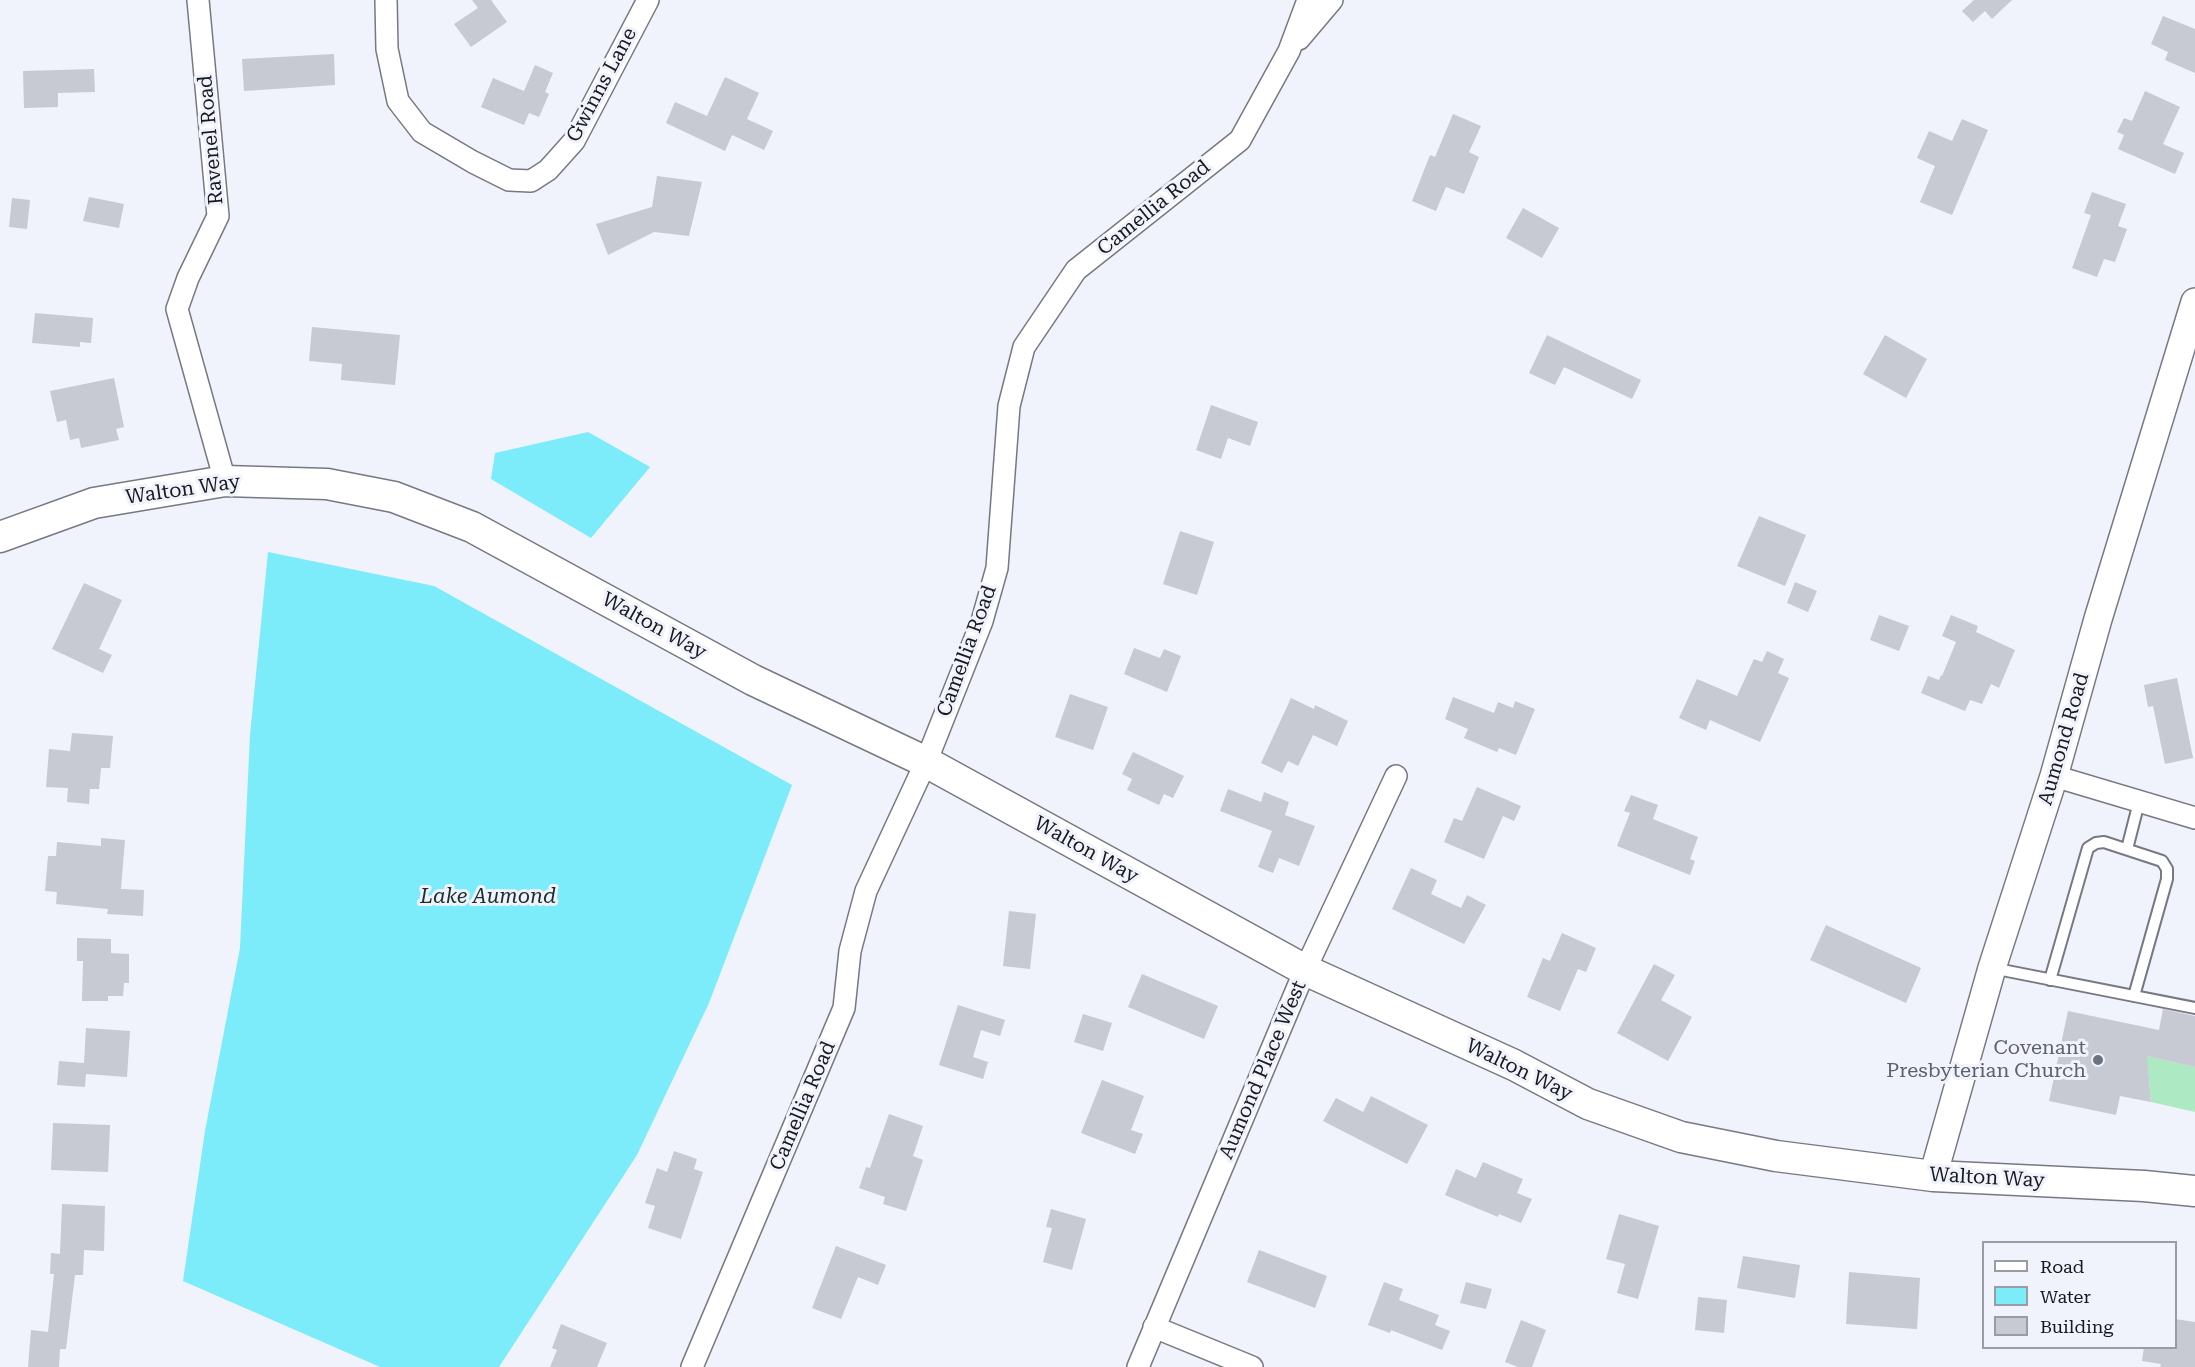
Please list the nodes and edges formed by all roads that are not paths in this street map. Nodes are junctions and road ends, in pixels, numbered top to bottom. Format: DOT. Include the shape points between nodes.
graph roads {
  1 [pos="198,0"];
  2 [pos="386,0"];
  3 [pos="648,0"];
  4 [pos="1308,0"];
  5 [pos="1332,0"];
  6 [pos="1289,51"];
  7 [pos="2195,302"];
  8 [pos="225,481"];
  9 [pos="0,537"];
  10 [pos="926,762"];
  11 [pos="1396,776"];
  12 [pos="2054,776"];
  13 [pos="2139,802"];
  14 [pos="2195,818"];
  15 [pos="2127,849"];
  16 [pos="1992,968"];
  17 [pos="1305,970"];
  18 [pos="2050,980"];
  19 [pos="2134,996"];
  20 [pos="2195,1008"];
  21 [pos="1933,1176"];
  22 [pos="2195,1191"];
  23 [pos="1154,1327"];
  24 [pos="692,1367"];
  25 [pos="1138,1367"];
  26 [pos="1252,1367"];
  1 -- 8 [label="street, Ravenel Road" via="218,216 177,309"];
  2 -- 3 [label="street, Gwinns Lane" via="387,50 398,101 422,132 509,180 531,181 548,170 574,141"];
  4 -- 6 [label="street, Camellia Road"];
  5 -- 6 [label="street"];
  6 -- 10 [label="street, Camellia Road" via="1240,140 1076,270 1024,347 1009,406 997,568 982,621"];
  7 -- 12 [label="street, Aumond Road"];
  8 -- 9 [label="main road, Walton Way" via="94,503"];
  8 -- 10 [label="main road, Walton Way" via="327,484 394,498 472,527 753,680"];
  10 -- 17 [label="main road, Walton Way"];
  10 -- 24 [label="street, Camellia Road" via="866,891 850,951 844,1008"];
  11 -- 17 [label="street, Aumond Place West"];
  12 -- 13 [label="street"];
  12 -- 16 [label="street, Aumond Road"];
  13 -- 14 [label="street"];
  13 -- 15 [label="lane"];
  15 -- 18 [label="lane" via="2104,842 2088,848"];
  15 -- 19 [label="lane" via="2162,861 2168,869"];
  16 -- 18 [label="lane"];
  16 -- 21 [label="street, Aumond Road"];
  17 -- 21 [label="main road, Walton Way" via="1514,1065 1588,1104 1680,1137 1776,1156"];
  17 -- 23 [label="street, Aumond Place West"];
  18 -- 19 [label="lane"];
  19 -- 20 [label="lane"];
  21 -- 22 [label="main road, Walton Way"];
  23 -- 25 [label="street, Aumond Place West"];
  23 -- 26 [label="street"];
}
